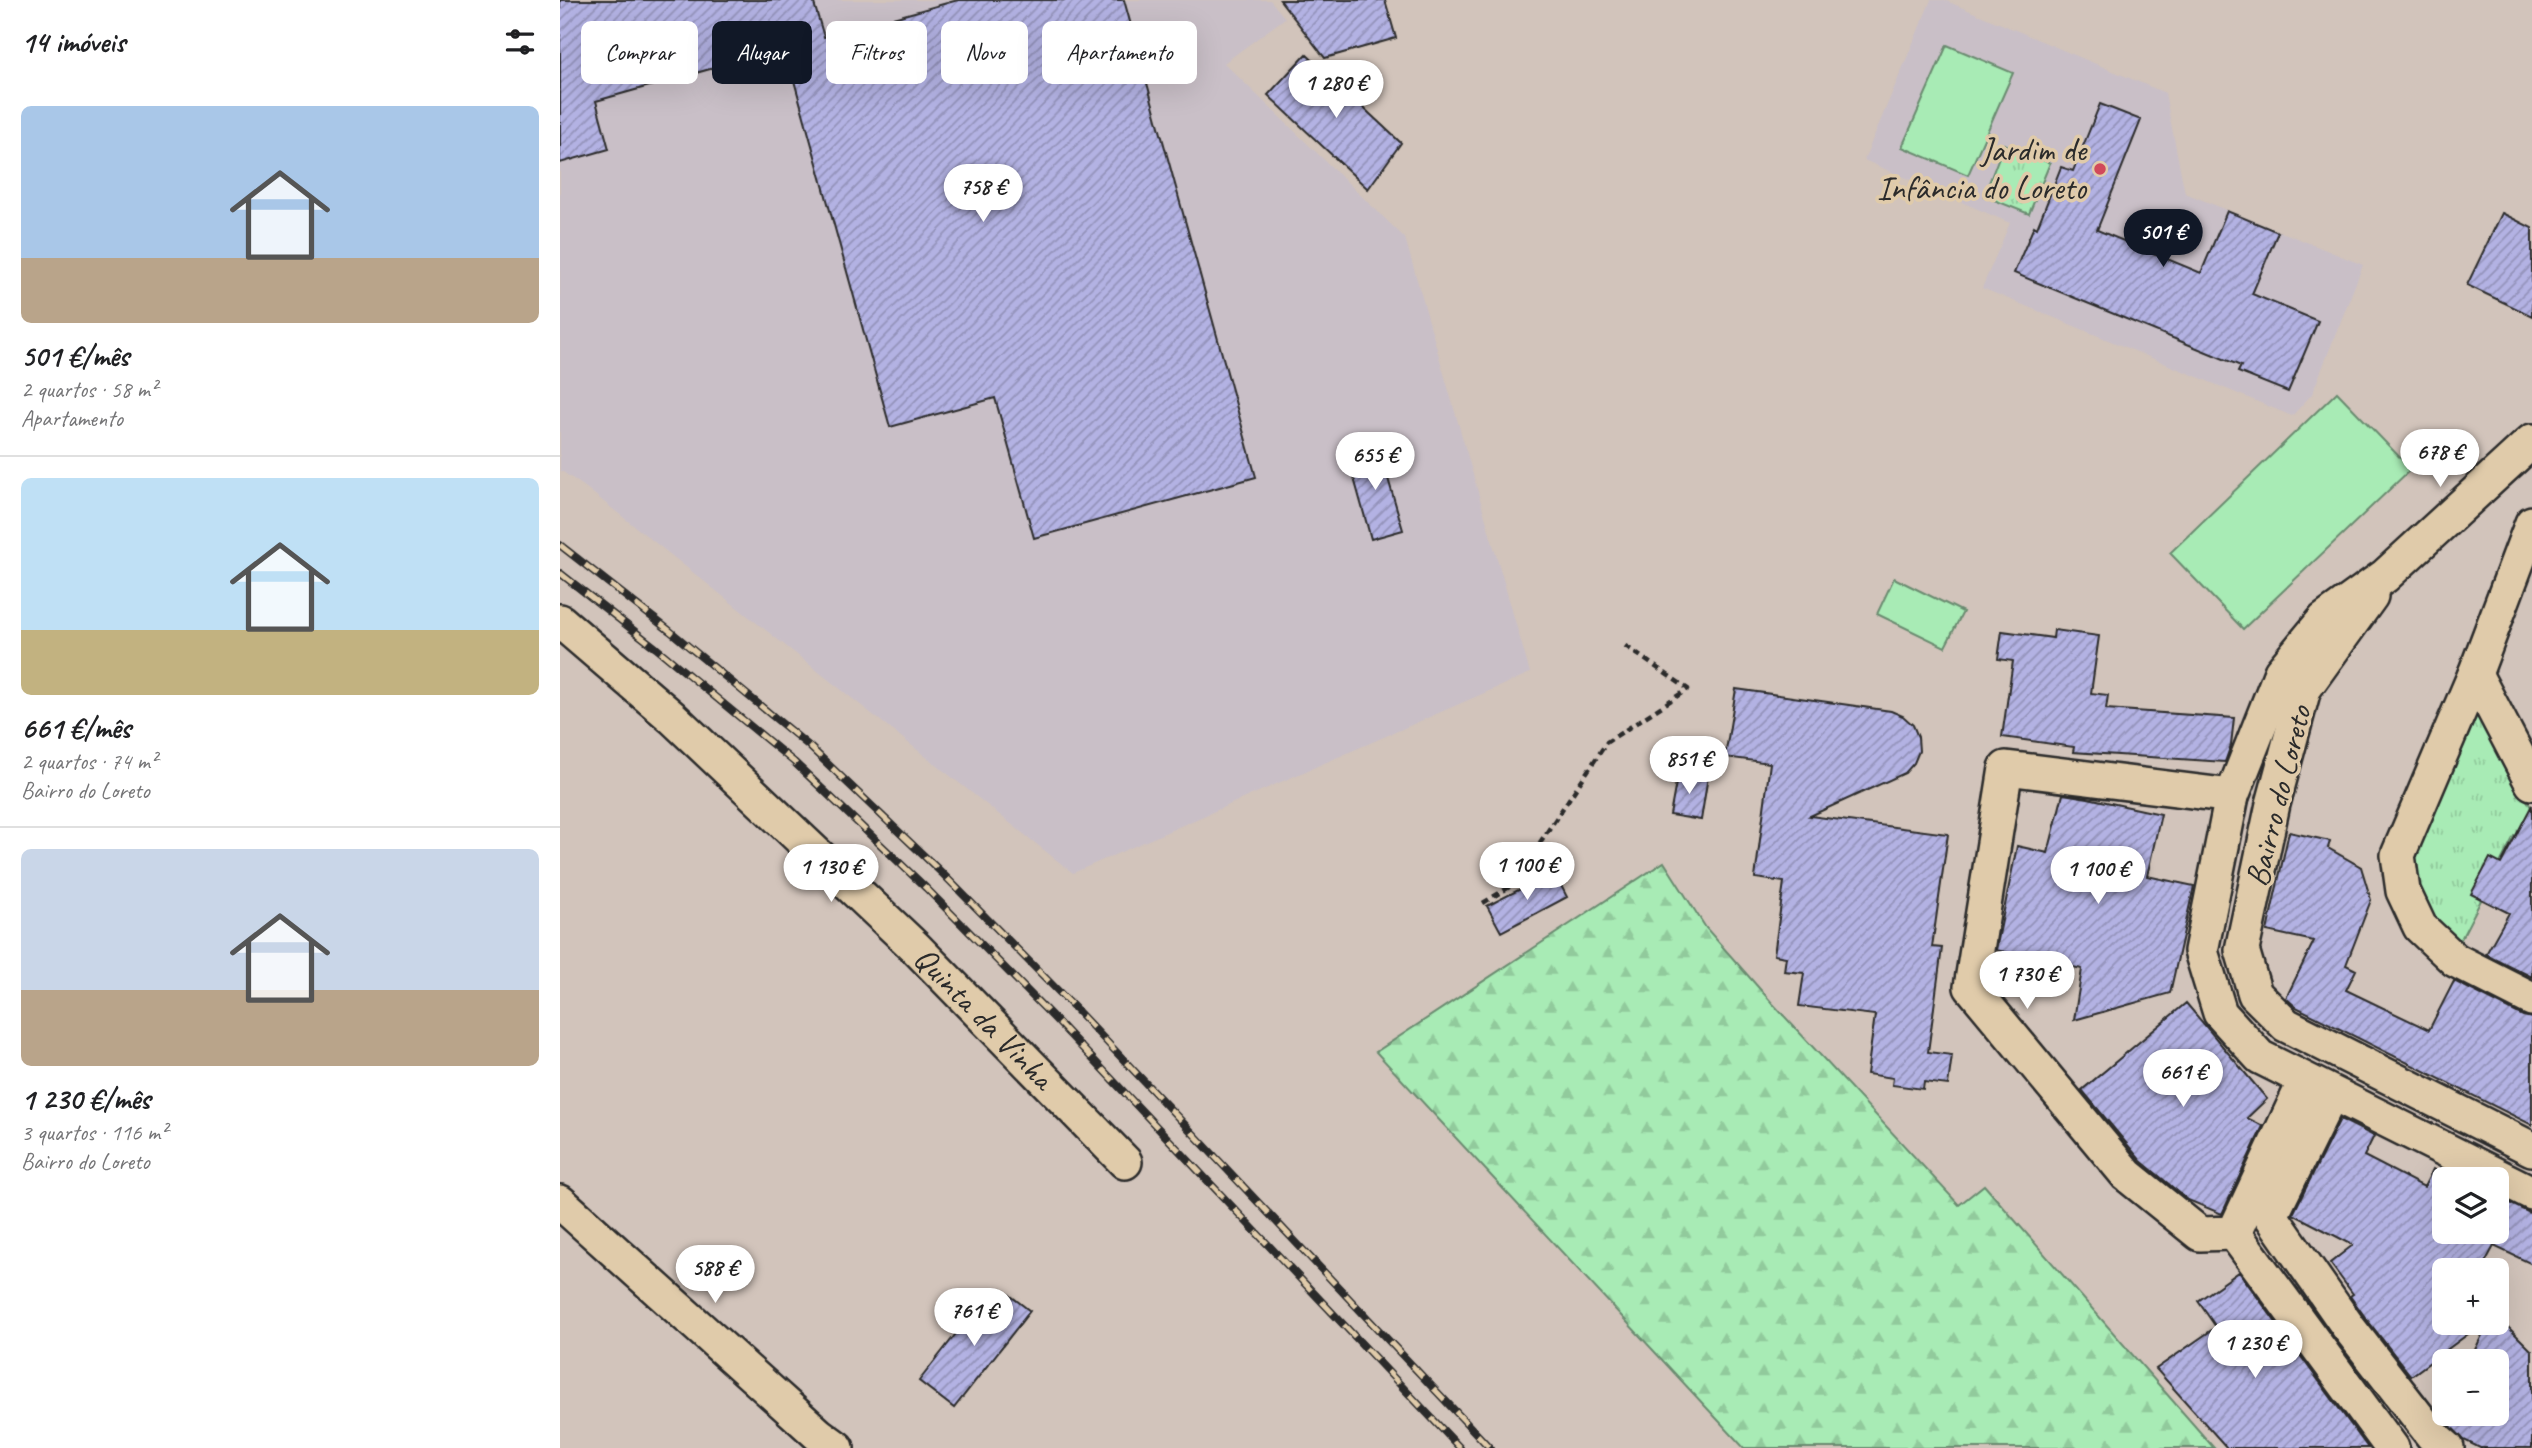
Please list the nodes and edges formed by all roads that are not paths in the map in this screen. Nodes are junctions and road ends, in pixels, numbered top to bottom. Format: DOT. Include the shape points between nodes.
graph roads {
  1 [pos="2532,441"];
  2 [pos="2532,523"];
  3 [pos="2385,576"];
  4 [pos="560,621"];
  5 [pos="2475,674"];
  6 [pos="2532,783"];
  7 [pos="2232,796"];
  8 [pos="2532,999"];
  9 [pos="2318,1088"];
  10 [pos="2532,1149"];
  11 [pos="1125,1162"];
  12 [pos="2532,1193"];
  13 [pos="560,1202"];
  14 [pos="2234,1233"];
  15 [pos="836,1448"];
  16 [pos="2392,1448"];
  17 [pos="2447,1448"];
  1 -- 3 [label="street"];
  2 -- 5 [label="street"];
  3 -- 7 [label="street, Bairro do Loreto" via="2324,620 2281,672"];
  3 -- 10 [label="street, Bairro do Loreto" via="2304,689 2273,804 2242,950 2256,994 2286,1025"];
  4 -- 11 [label="street, Quinta da Vinha" via="673,719 916,948"];
  5 -- 6 [label="street"];
  5 -- 8 [label="street" via="2398,855 2403,891 2420,927 2455,960"];
  7 -- 9 [label="street, Bairro do Loreto" via="2201,951 2220,1013 2260,1057"];
  7 -- 14 [label="street, Bairro do Loreto" via="2006,768 1971,987 2127,1175 2200,1234"];
  9 -- 12 [label="street, Bairro do Loreto"];
  9 -- 14 [label="street"];
  9 -- 17 [label="street" via="2271,1216 2349,1328"];
  13 -- 15 [label="street"];
  14 -- 16 [label="street"];
}
